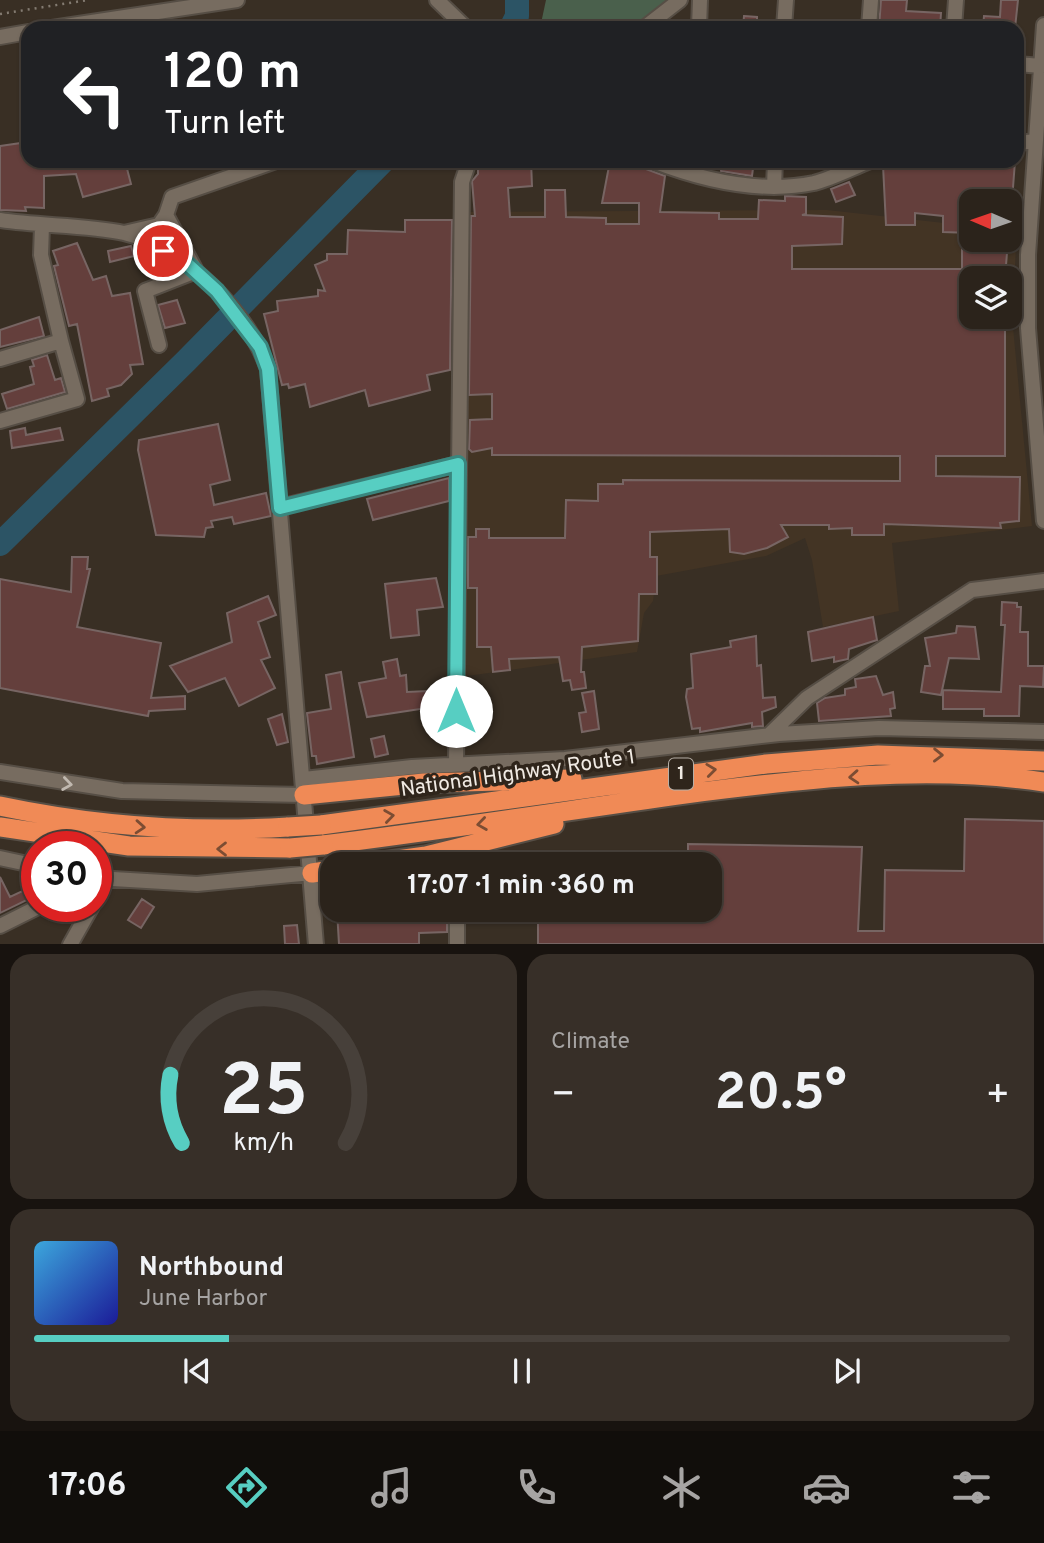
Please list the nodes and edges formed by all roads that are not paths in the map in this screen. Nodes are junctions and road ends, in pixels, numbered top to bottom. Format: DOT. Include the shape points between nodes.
graph roads {
  1 [pos="237,0"];
  2 [pos="438,0"];
  3 [pos="680,0"];
  4 [pos="700,0"];
  5 [pos="786,0"];
  6 [pos="871,0"];
  7 [pos="956,0"];
  8 [pos="98,21"];
  9 [pos="456,21"];
  10 [pos="653,21"];
  11 [pos="699,21"];
  12 [pos="785,21"];
  13 [pos="870,21"];
  14 [pos="954,21"];
  15 [pos="1044,25"];
  16 [pos="21,33"];
  17 [pos="0,37"];
  18 [pos="1024,65"];
  19 [pos="1041,66"];
  20 [pos="1036,141"];
  21 [pos="1024,142"];
  22 [pos="256,168"];
  23 [pos="466,168"];
  24 [pos="690,168"];
  25 [pos="775,168"];
  26 [pos="849,168"];
  27 [pos="774,187"];
  28 [pos="166,215"];
  29 [pos="0,220"];
  30 [pos="42,226"];
  31 [pos="124,233"];
  32 [pos="196,271"];
  33 [pos="61,341"];
  34 [pos="159,345"];
  35 [pos="0,359"];
  36 [pos="0,421"];
  37 [pos="458,464"];
  38 [pos="280,508"];
  39 [pos="1044,521"];
  40 [pos="1044,581"];
  41 [pos="1044,732"];
  42 [pos="769,735"];
  43 [pos="1044,761"];
  44 [pos="456,765"];
  45 [pos="0,772"];
  46 [pos="655,778"];
  47 [pos="1041,782"];
  48 [pos="304,787"];
  49 [pos="657,798"];
  50 [pos="0,806"];
  51 [pos="0,827"];
  52 [pos="443,852"];
  53 [pos="0,858"];
  54 [pos="21,863"];
  55 [pos="320,872"];
  56 [pos="312,873"];
  57 [pos="112,880"];
  58 [pos="21,916"];
  59 [pos="83,922"];
  60 [pos="457,922"];
  61 [pos="0,926"];
  62 [pos="70,944"];
  63 [pos="316,944"];
  64 [pos="457,944"];
  1 -- 8 [label="street"];
  2 -- 9 [label="street"];
  3 -- 10 [label="street"];
  4 -- 11 [label="street"];
  5 -- 12 [label="street"];
  6 -- 13 [label="street"];
  7 -- 14 [label="street"];
  15 -- 19 [label="street"];
  16 -- 17 [label="street"];
  18 -- 19 [label="street"];
  19 -- 20 [label="street"];
  20 -- 21 [label="street"];
  20 -- 39 [label="street" via="1028,328"];
  22 -- 28 [label="street" via="172,197"];
  23 -- 37 [label="street"];
  24 -- 27 [label="street"];
  25 -- 27 [label="street"];
  26 -- 27 [label="street" via="815,182"];
  28 -- 31 [label="street" via="159,225"];
  28 -- 32 [label="street"];
  29 -- 30 [label="street"];
  30 -- 31 [label="street"];
  30 -- 33 [label="street" via="41,255"];
  31 -- 32 [label="street" via="183,260"];
  32 -- 34 [label="street" via="145,291"];
  32 -- 38 [label="street" via="247,326 268,369"];
  33 -- 35 [label="street"];
  33 -- 36 [label="street" via="77,399"];
  37 -- 38 [label="street"];
  37 -- 44 [label="street"];
  38 -- 48 [label="street"];
  40 -- 42 [label="street" via="972,590 807,698"];
  41 -- 42 [label="street" via="879,728"];
  42 -- 44 [label="street" via="565,760"];
  46 -- 43 [label="highway, National Highway Route 1 / 1, one-way" via="878,755"];
  44 -- 48 [label="street" via="412,767"];
  45 -- 48 [label="street, one-way" via="122,791"];
  46 -- 48 [label="highway, 1"];
  50 -- 46 [label="highway, National Highway Route 1 / 1, one-way, bridge" via="129,826 288,827"];
  47 -- 49 [label="highway, National Highway Route 1 / 1, one-way" via="879,776"];
  48 -- 56 [label="street"];
  49 -- 51 [label="highway, National Highway Route 1 / 1, one-way, bridge" via="290,848 129,846"];
  49 -- 52 [label="highway, 1"];
  53 -- 54 [label="street"];
  55 -- 56 [label="highway"];
  56 -- 57 [label="street" via="197,884"];
  56 -- 63 [label="street"];
  58 -- 61 [label="street"];
  59 -- 62 [label="street"];
  60 -- 64 [label="street"];
}
